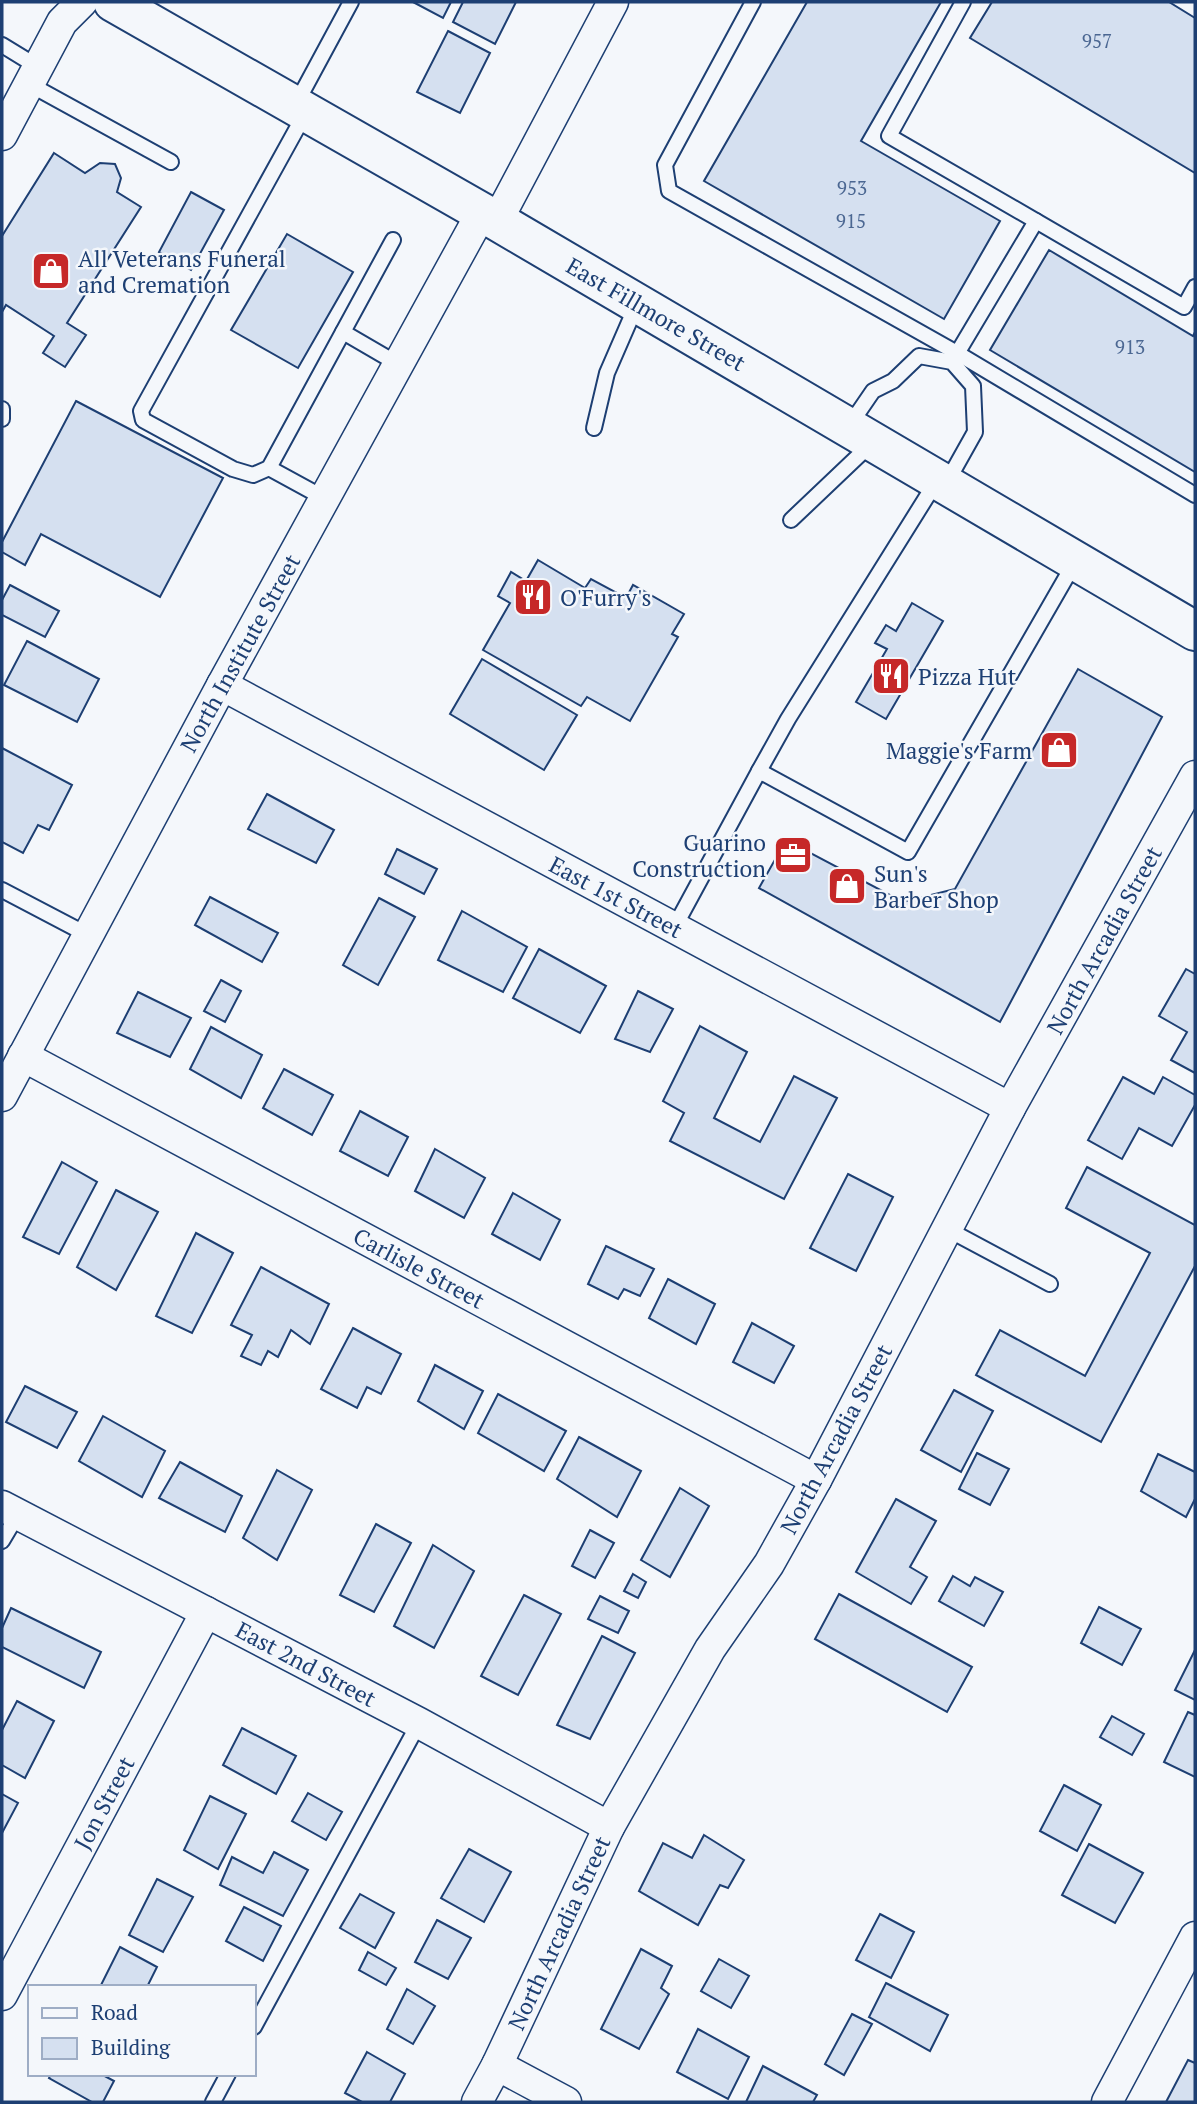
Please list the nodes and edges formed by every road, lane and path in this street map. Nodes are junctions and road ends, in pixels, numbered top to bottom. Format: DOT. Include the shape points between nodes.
graph roads {
  1 [pos="82,2"];
  2 [pos="113,2"];
  3 [pos="351,2"];
  4 [pos="613,2"];
  5 [pos="753,2"];
  6 [pos="963,2"];
  7 [pos="2,45"];
  8 [pos="34,76"];
  9 [pos="301,108"];
  10 [pos="2,135"];
  11 [pos="171,162"];
  12 [pos="489,216"];
  13 [pos="1036,221"];
  14 [pos="393,240"];
  15 [pos="1195,288"];
  16 [pos="637,303"];
  17 [pos="343,332"];
  18 [pos="954,357"];
  19 [pos="398,364"];
  20 [pos="2,409"];
  21 [pos="2,419"];
  22 [pos="594,428"];
  23 [pos="861,434"];
  24 [pos="269,468"];
  25 [pos="941,483"];
  26 [pos="1195,495"];
  27 [pos="324,498"];
  28 [pos="792,520"];
  29 [pos="1075,562"];
  30 [pos="1195,631"];
  31 [pos="222,685"];
  32 [pos="759,771"];
  33 [pos="1195,776"];
  34 [pos="2,890"];
  35 [pos="674,928"];
  36 [pos="88,935"];
  37 [pos="23,1056"];
  38 [pos="2,1096"];
  39 [pos="1010,1108"];
  40 [pos="947,1229"];
  41 [pos="1050,1284"];
  42 [pos="816,1480"];
  43 [pos="10,1510"];
  44 [pos="2,1541"];
  45 [pos="206,1612"];
  46 [pos="419,1723"];
  47 [pos="609,1827"];
  48 [pos="1195,1937"];
  49 [pos="1184,1982"];
  50 [pos="2,1995"];
  51 [pos="256,2023"];
  52 [pos="497,2065"];
  53 [pos="227,2076"];
  54 [pos="213,2102"];
  55 [pos="477,2102"];
  56 [pos="566,2102"];
  57 [pos="1107,2102"];
  1 -- 8 [label="street" via="62,22"];
  2 -- 9 [label="main road, East Fillmore Street"];
  3 -- 9 [label="lane"];
  4 -- 12 [label="street, North Institute Street"];
  5 -- 18 [label="lane" via="665,165 668,191"];
  6 -- 13 [label="lane" via="889,136"];
  7 -- 8 [label="lane"];
  8 -- 10 [label="street"];
  8 -- 11 [label="lane"];
  9 -- 12 [label="main road, East Fillmore Street"];
  9 -- 24 [label="lane" via="141,411 143,420 233,469 253,475"];
  12 -- 16 [label="main road, East Fillmore Street"];
  12 -- 19 [label="street, North Institute Street"];
  13 -- 15 [label="lane" via="1184,307"];
  13 -- 18 [label="lane"];
  14 -- 17 [label="lane"];
  16 -- 22 [label="lane" via="607,373"];
  16 -- 23 [label="main road, East Fillmore Street"];
  17 -- 19 [label="lane"];
  17 -- 24 [label="lane"];
  18 -- 23 [label="lane" via="919,356 893,381 873,391"];
  18 -- 25 [label="lane" via="973,386 975,432"];
  18 -- 26 [label="lane"];
  19 -- 27 [label="street, North Institute Street"];
  20 -- 21 [label="lane"];
  23 -- 25 [label="main road, East Fillmore Street"];
  23 -- 28 [label="lane"];
  24 -- 27 [label="lane"];
  25 -- 29 [label="main road, East Fillmore Street"];
  25 -- 32 [label="lane"];
  27 -- 31 [label="street, North Institute Street"];
  29 -- 30 [label="main road, East Fillmore Street"];
  29 -- 32 [label="lane" via="908,852"];
  31 -- 35 [label="street, East 1st Street"];
  31 -- 36 [label="street, North Institute Street"];
  32 -- 35 [label="lane"];
  33 -- 39 [label="street, North Arcadia Street"];
  34 -- 36 [label="lane"];
  35 -- 39 [label="street, East 1st Street"];
  36 -- 37 [label="street, North Institute Street"];
  37 -- 38 [label="street, North Institute Street"];
  37 -- 42 [label="street, Carlisle Street"];
  39 -- 40 [label="street, North Arcadia Street"];
  40 -- 41 [label="lane"];
  40 -- 42 [label="street, North Arcadia Street"];
  42 -- 47 [label="street, North Arcadia Street" via="769,1564 710,1649"];
  43 -- 44 [label="lane"];
  43 -- 45 [label="street, East 2nd Street"];
  45 -- 46 [label="street, East 2nd Street"];
  45 -- 50 [label="street, Jon Street"];
  46 -- 47 [label="street, East 2nd Street"];
  46 -- 51 [label="lane"];
  47 -- 52 [label="street, North Arcadia Street"];
  48 -- 49 [label="street"];
  49 -- 57 [label="street"];
  52 -- 55 [label="street, North Arcadia Street"];
  52 -- 56 [label="street"];
  53 -- 54 [label="lane"];
}
